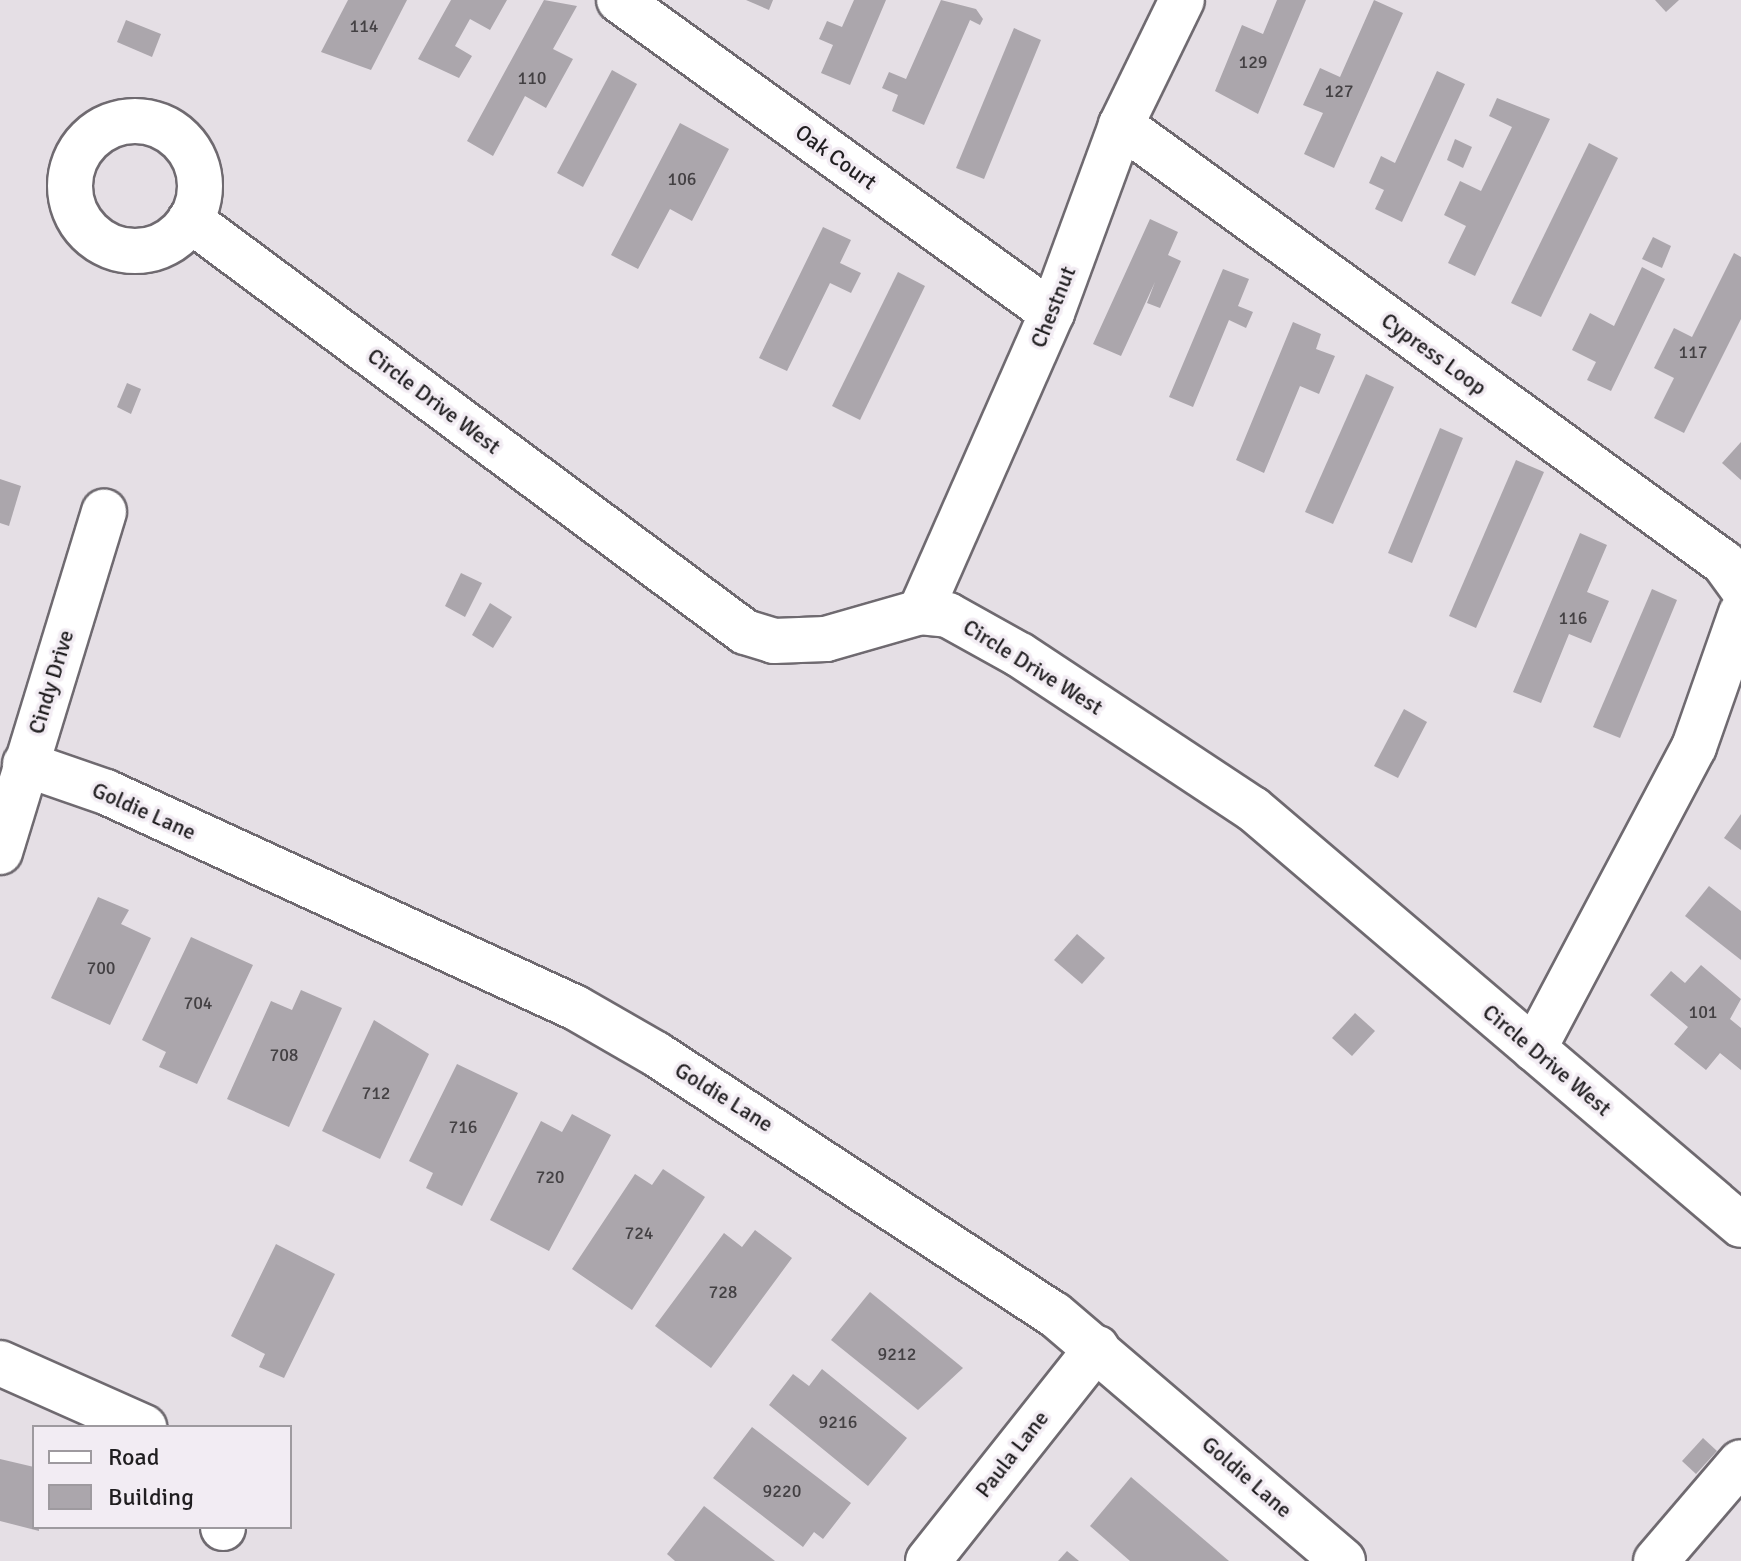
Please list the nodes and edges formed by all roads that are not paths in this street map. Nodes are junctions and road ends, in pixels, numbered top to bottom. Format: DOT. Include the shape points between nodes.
graph roads {
  1 [pos="619,0"];
  2 [pos="1182,0"];
  3 [pos="1121,125"];
  4 [pos="190,220"];
  5 [pos="1052,313"];
  6 [pos="104,512"];
  7 [pos="1741,586"];
  8 [pos="920,612"];
  9 [pos="1741,613"];
  10 [pos="25,764"];
  11 [pos="0,852"];
  12 [pos="1534,1049"];
  13 [pos="1741,1225"];
  14 [pos="1097,1348"];
  15 [pos="0,1363"];
  16 [pos="140,1425"];
  17 [pos="1741,1462"];
  18 [pos="928,1561"];
  19 [pos="1343,1561"];
  20 [pos="1656,1561"];
  1 -- 5 [label="street, Oak Court"];
  2 -- 3 [label="street, Chestnut"];
  3 -- 5 [label="street, Chestnut"];
  3 -- 7 [label="street, Cypress Loop" via="1724,563"];
  4 -- 8 [label="street, Circle Drive West" via="745,632 774,641 826,639"];
  5 -- 8 [label="street, Chestnut"];
  6 -- 10 [label="street, Cindy Drive"];
  8 -- 12 [label="street, Circle Drive West" via="948,615 1020,655 1253,809"];
  9 -- 12 [label="street" via="1694,747"];
  10 -- 11 [label="street, Cindy Drive"];
  10 -- 14 [label="street, Goldie Lane" via="106,792 576,1008 757,1116"];
  12 -- 13 [label="street, Circle Drive West"];
  14 -- 18 [label="street, Paula Lane"];
  14 -- 19 [label="street, Goldie Lane"];
  15 -- 16 [label="street"];
  17 -- 20 [label="street"];
}
